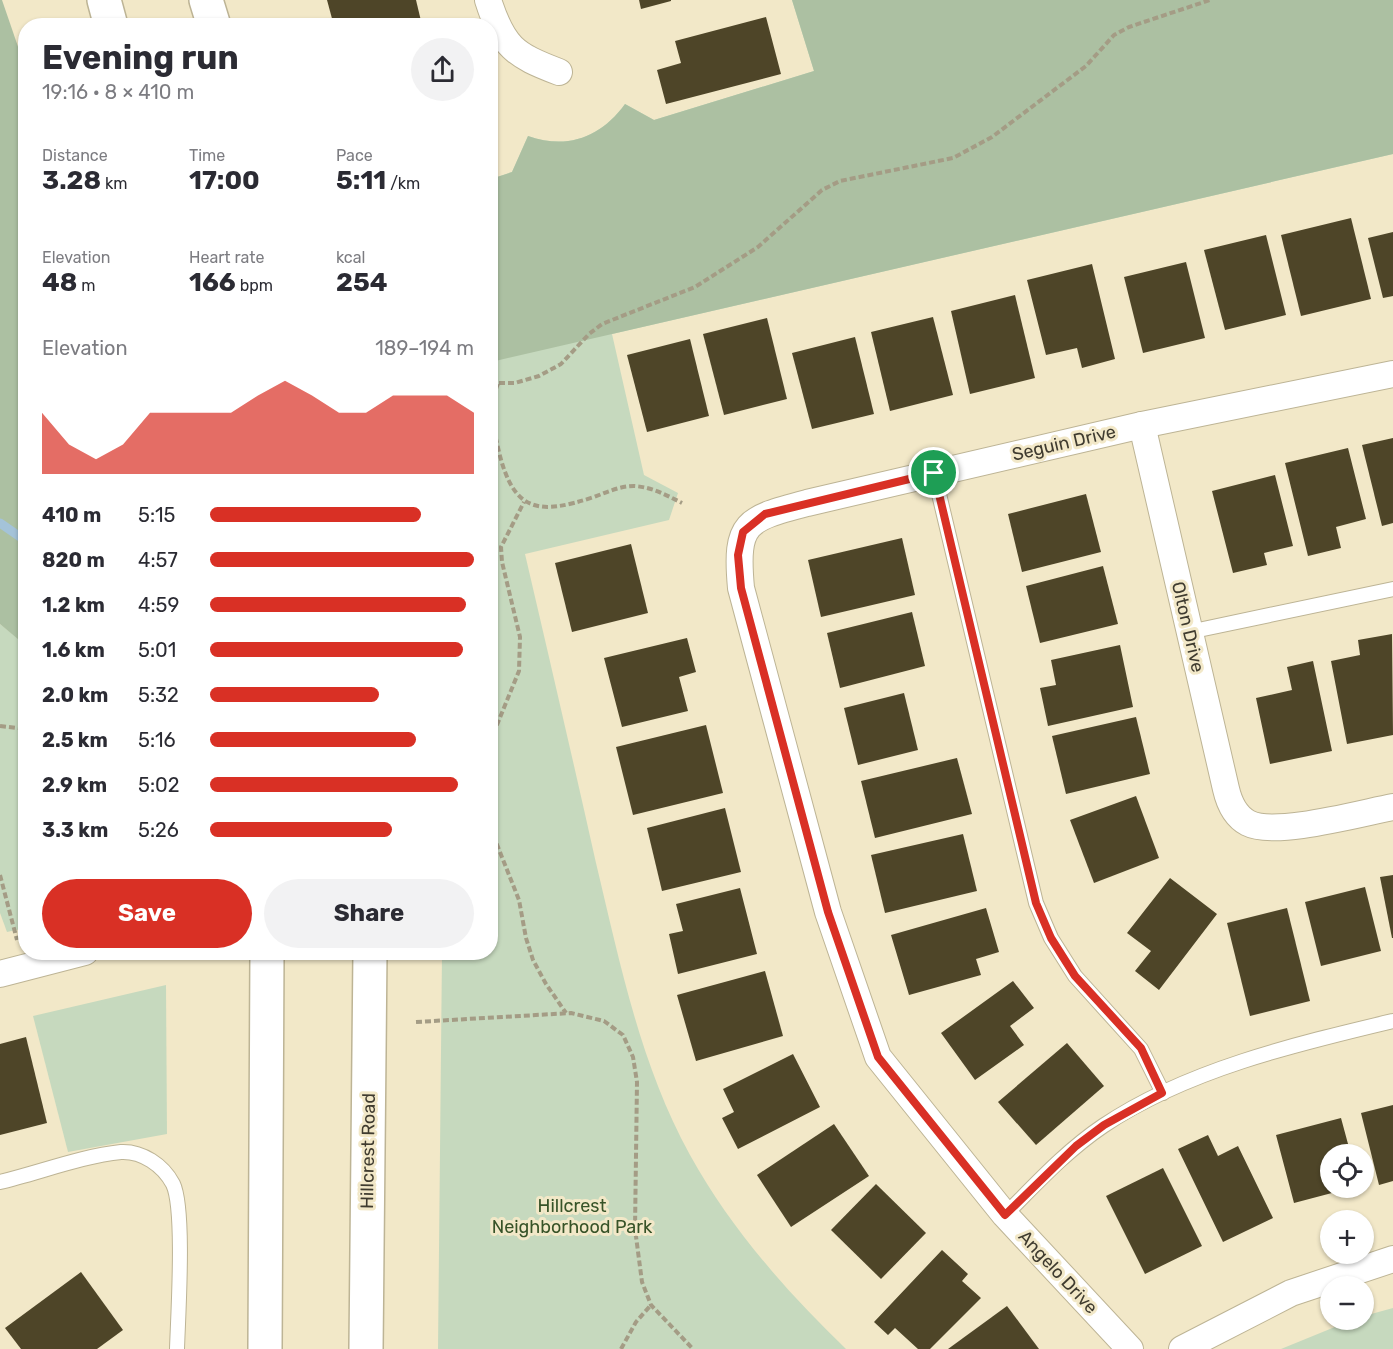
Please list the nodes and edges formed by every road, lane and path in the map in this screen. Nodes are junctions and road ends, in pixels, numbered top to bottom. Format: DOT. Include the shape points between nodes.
graph roads {
  1 [pos="104,0"];
  2 [pos="206,0"];
  3 [pos="488,0"];
  4 [pos="1210,0"];
  5 [pos="109,18"];
  6 [pos="212,18"];
  7 [pos="494,18"];
  8 [pos="498,25"];
  9 [pos="559,72"];
  10 [pos="1393,374"];
  11 [pos="498,384"];
  12 [pos="1142,424"];
  13 [pos="498,445"];
  14 [pos="934,473"];
  15 [pos="524,502"];
  16 [pos="682,503"];
  17 [pos="743,532"];
  18 [pos="1393,589"];
  19 [pos="1189,632"];
  20 [pos="498,722"];
  21 [pos="0,726"];
  22 [pos="18,728"];
  23 [pos="1393,807"];
  24 [pos="498,847"];
  25 [pos="0,875"];
  26 [pos="16,940"];
  27 [pos="54,960"];
  28 [pos="267,960"];
  29 [pos="370,960"];
  30 [pos="0,974"];
  31 [pos="567,1013"];
  32 [pos="1393,1021"];
  33 [pos="416,1022"];
  34 [pos="1162,1093"];
  35 [pos="0,1182"];
  36 [pos="1005,1215"];
  37 [pos="1393,1259"];
  38 [pos="651,1305"];
  39 [pos="177,1349"];
  40 [pos="265,1349"];
  41 [pos="366,1349"];
  42 [pos="621,1349"];
  43 [pos="693,1349"];
  44 [pos="1130,1349"];
  45 [pos="1182,1349"];
  1 -- 5 [label="main road"];
  2 -- 6 [label="main road"];
  3 -- 7 [label="street"];
  4 -- 11 [label="path" via="1114,35 1086,66 992,136 953,158 840,181 822,190 758,247 695,287 602,324 561,364 539,376"];
  8 -- 9 [label="street" via="512,48 526,59"];
  10 -- 12 [label="street, Seguin Drive"];
  12 -- 14 [label="street, Seguin Drive"];
  12 -- 19 [label="street, Olton Drive"];
  13 -- 15 [label="path" via="510,483"];
  14 -- 17 [label="street, Seguin Drive" via="765,514"];
  14 -- 34 [label="lane" via="1036,903 1051,938 1075,976 1141,1048"];
  15 -- 16 [label="path" via="536,507 562,506 633,486 654,489"];
  15 -- 20 [label="path" via="501,547 519,637 519,671"];
  17 -- 36 [label="street, Angelo Drive" via="738,555 741,588 828,912 878,1057"];
  18 -- 19 [label="lane"];
  19 -- 23 [label="street, Olton Drive" via="1229,801 1248,823 1266,828 1285,827"];
  21 -- 22 [label="path"];
  24 -- 31 [label="path" via="519,900 533,960"];
  25 -- 26 [label="path"];
  27 -- 30 [label="street"];
  28 -- 40 [label="main road"];
  29 -- 41 [label="main road, Hillcrest Road"];
  31 -- 33 [label="path"];
  31 -- 38 [label="path" via="604,1021 623,1035 633,1057 637,1108 635,1229 642,1282"];
  32 -- 34 [label="lane" via="1245,1061"];
  34 -- 36 [label="lane" via="1104,1125 1076,1146"];
  35 -- 39 [label="lane" via="120,1152 145,1156 156,1164 173,1185 179,1209"];
  36 -- 44 [label="street, Angelo Drive"];
  37 -- 45 [label="street" via="1291,1293"];
  38 -- 42 [label="path"];
  38 -- 43 [label="path"];
}
